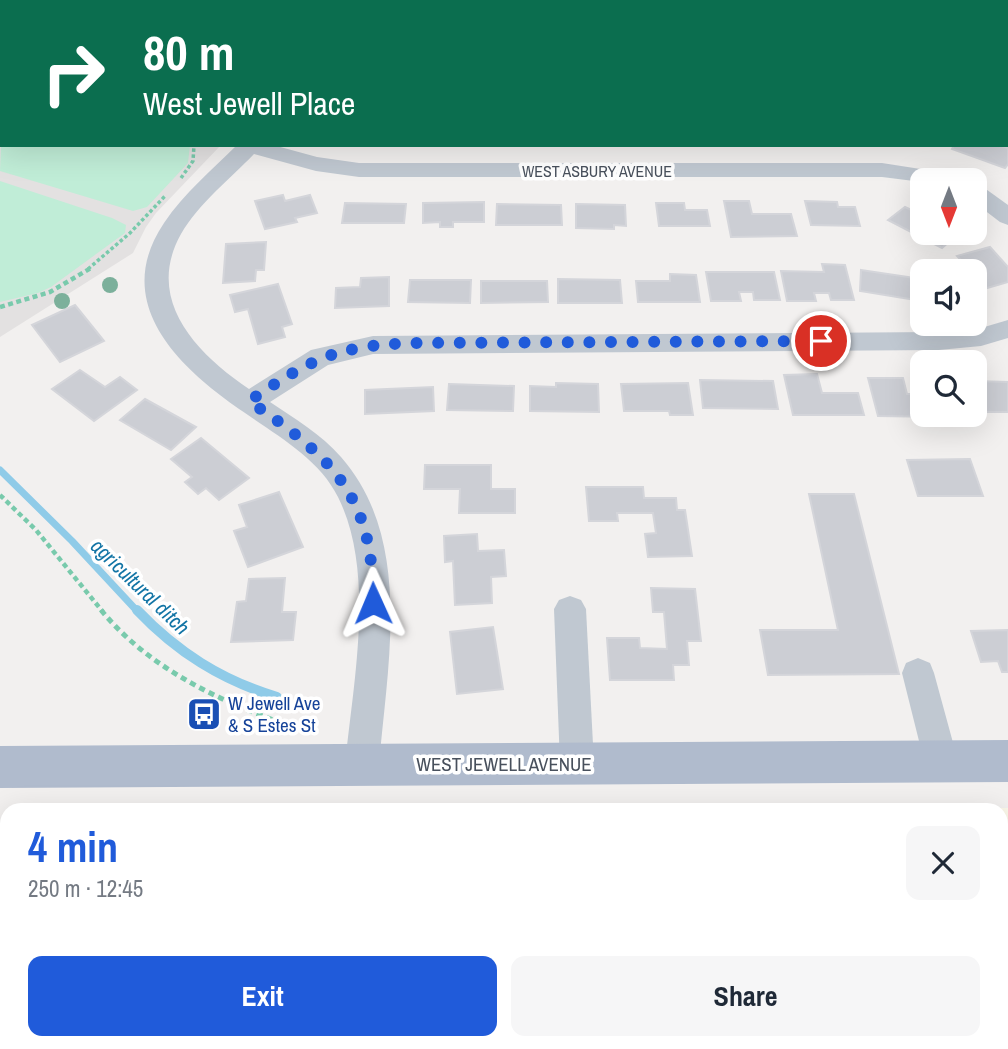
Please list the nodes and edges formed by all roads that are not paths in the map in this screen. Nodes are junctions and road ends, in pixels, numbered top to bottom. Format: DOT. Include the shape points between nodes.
graph roads {
  1 [pos="248,147"];
  2 [pos="257,147"];
  3 [pos="910,173"];
  4 [pos="987,201"];
  5 [pos="1008,217"];
  6 [pos="1008,330"];
  7 [pos="249,401"];
  8 [pos="570,608"];
  9 [pos="918,673"];
  10 [pos="941,761"];
  11 [pos="1008,761"];
  12 [pos="576,764"];
  13 [pos="362,765"];
  14 [pos="0,767"];
  1 -- 7 [label="street" via="177,222 162,248 157,280 162,313 174,336 197,362"];
  2 -- 3 [label="street, WEST ASBURY AVENUE" via="316,164 359,170"];
  4 -- 5 [label="street"];
  6 -- 7 [label="street" via="939,341 373,345 320,357"];
  7 -- 13 [label="street" via="327,461 352,495 366,532 373,603"];
  8 -- 12 [label="street"];
  9 -- 10 [label="street"];
  10 -- 11 [label="main road, WEST JEWELL AVENUE"];
  10 -- 12 [label="main road, WEST JEWELL AVENUE"];
  12 -- 13 [label="main road, WEST JEWELL AVENUE"];
  13 -- 14 [label="main road, WEST JEWELL AVENUE"];
}
